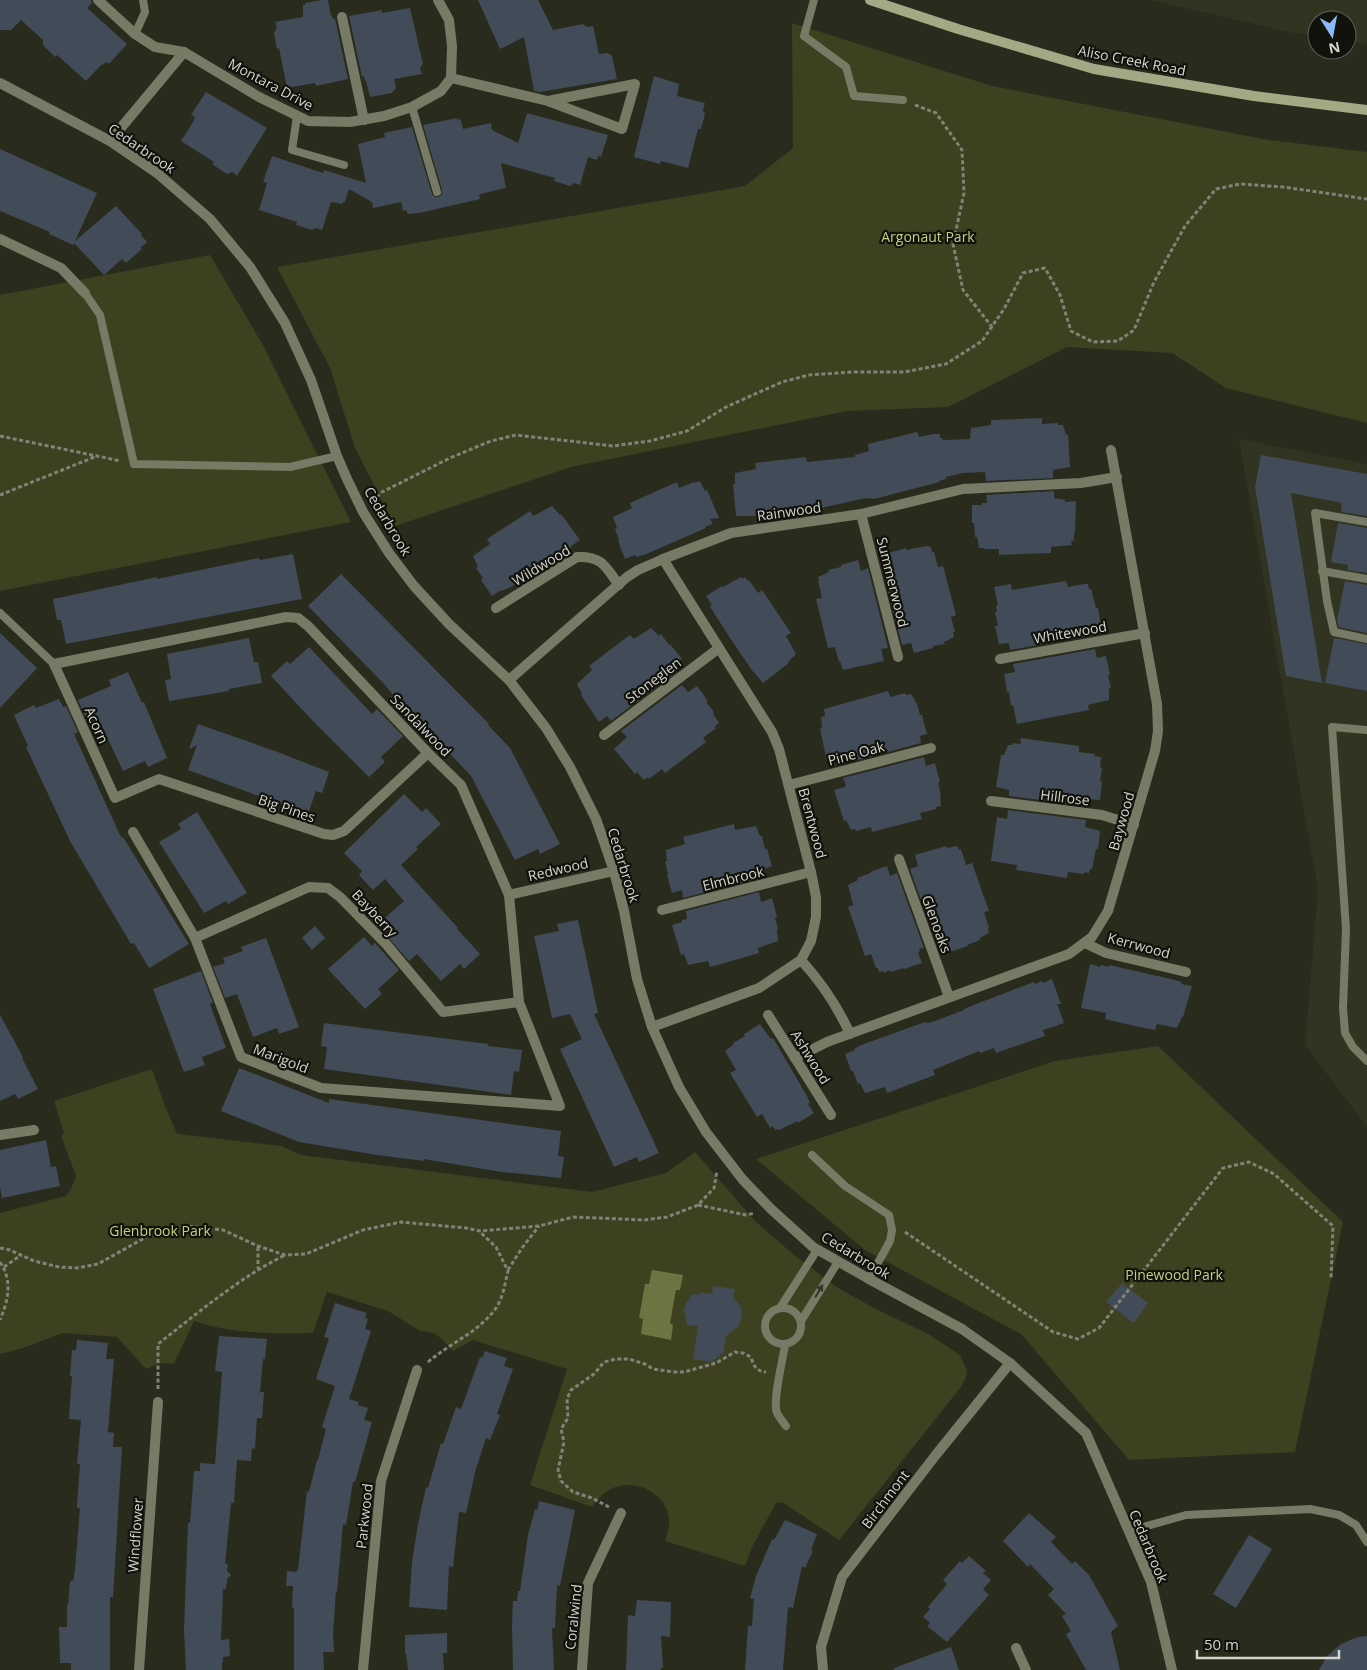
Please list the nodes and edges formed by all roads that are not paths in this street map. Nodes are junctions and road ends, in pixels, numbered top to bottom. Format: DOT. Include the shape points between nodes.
graph roads {
  1 [pos="98,0"];
  2 [pos="143,0"];
  3 [pos="438,0"];
  4 [pos="814,0"];
  5 [pos="870,0"];
  6 [pos="342,17"];
  7 [pos="135,34"];
  8 [pos="184,52"];
  9 [pos="451,78"];
  10 [pos="0,83"];
  11 [pos="903,100"];
  12 [pos="548,101"];
  13 [pos="412,107"];
  14 [pos="1367,110"];
  15 [pos="297,116"];
  16 [pos="364,120"];
  17 [pos="110,141"];
  18 [pos="344,166"];
  19 [pos="437,192"];
  20 [pos="0,239"];
  21 [pos="85,293"];
  22 [pos="1111,450"];
  23 [pos="337,456"];
  24 [pos="1117,477"];
  25 [pos="861,514"];
  26 [pos="1367,522"];
  27 [pos="663,559"];
  28 [pos="1322,571"];
  29 [pos="1367,579"];
  30 [pos="619,585"];
  31 [pos="496,608"];
  32 [pos="0,613"];
  33 [pos="1145,633"];
  34 [pos="1367,639"];
  35 [pos="719,648"];
  36 [pos="898,657"];
  37 [pos="1000,659"];
  38 [pos="54,664"];
  39 [pos="509,680"];
  40 [pos="1367,730"];
  41 [pos="604,735"];
  42 [pos="931,748"];
  43 [pos="428,753"];
  44 [pos="789,785"];
  45 [pos="115,798"];
  46 [pos="991,801"];
  47 [pos="1134,825"];
  48 [pos="133,832"];
  49 [pos="899,859"];
  50 [pos="614,871"];
  51 [pos="811,872"];
  52 [pos="509,894"];
  53 [pos="662,910"];
  54 [pos="195,938"];
  55 [pos="1085,943"];
  56 [pos="801,960"];
  57 [pos="1186,972"];
  58 [pos="949,997"];
  59 [pos="519,1002"];
  60 [pos="768,1015"];
  61 [pos="652,1027"];
  62 [pos="850,1034"];
  63 [pos="795,1058"];
  64 [pos="1367,1061"];
  65 [pos="560,1106"];
  66 [pos="831,1115"];
  67 [pos="34,1130"];
  68 [pos="0,1135"];
  69 [pos="812,1155"];
  70 [pos="818,1250"];
  71 [pos="838,1262"];
  72 [pos="868,1280"];
  73 [pos="780,1308"];
  74 [pos="801,1322"];
  75 [pos="785,1345"];
  76 [pos="1010,1363"];
  77 [pos="418,1370"];
  78 [pos="158,1402"];
  79 [pos="786,1426"];
  80 [pos="620,1513"];
  81 [pos="1129,1531"];
  82 [pos="1367,1542"];
  83 [pos="1016,1648"];
  84 [pos="139,1670"];
  85 [pos="363,1670"];
  86 [pos="582,1670"];
  87 [pos="823,1670"];
  88 [pos="1026,1670"];
  89 [pos="1172,1670"];
  1 -- 7 [label="street, Montara Drive"];
  2 -- 7 [label="lane" via="146,12"];
  3 -- 9 [label="street" via="449,20"];
  4 -- 11 [label="lane" via="804,36 846,67 854,96"];
  5 -- 14 [label="main road, Aliso Creek Road" via="1094,70 1254,96"];
  6 -- 16 [label="street"];
  7 -- 8 [label="street, Montara Drive" via="155,47"];
  8 -- 15 [label="street, Montara Drive"];
  8 -- 17 [label="street"];
  9 -- 12 [label="street"];
  9 -- 13 [label="street, Montara Drive" via="441,91"];
  10 -- 17 [label="street, Cedarbrook"];
  12 -- 12 [label="street" via="622,129 635,84 596,92"];
  13 -- 16 [label="street, Montara Drive"];
  13 -- 19 [label="lane"];
  15 -- 16 [label="street, Montara Drive" via="308,121"];
  15 -- 18 [label="lane" via="292,150"];
  17 -- 23 [label="street, Cedarbrook" via="158,172 210,219 250,267 285,322 311,380"];
  20 -- 21 [label="street" via="61,268"];
  21 -- 23 [label="lane" via="100,315 134,464 290,467"];
  22 -- 24 [label="street, Baywood"];
  23 -- 39 [label="street, Cedarbrook" via="363,512 414,586"];
  24 -- 25 [label="street, Rainwood" via="1081,483 963,490"];
  24 -- 33 [label="street, Baywood"];
  25 -- 27 [label="street, Rainwood" via="731,533"];
  25 -- 36 [label="street, Summerwood"];
  26 -- 28 [label="lane" via="1315,513"];
  27 -- 30 [label="street, Rainwood" via="638,570"];
  27 -- 35 [label="street, Brentwood"];
  28 -- 29 [label="lane"];
  28 -- 34 [label="lane" via="1334,632"];
  30 -- 31 [label="street, Wildwood" via="604,564 592,556 577,557"];
  30 -- 39 [label="street, Rainwood"];
  32 -- 38 [label="lane"];
  33 -- 37 [label="street, Whitewood"];
  33 -- 47 [label="street, Baywood" via="1157,704 1158,731"];
  35 -- 41 [label="street, Stoneglen"];
  35 -- 44 [label="street, Brentwood" via="772,732"];
  38 -- 43 [label="street, Sandalwood" via="286,617 298,618"];
  38 -- 45 [label="street, Acorn"];
  39 -- 50 [label="street, Cedarbrook" via="546,728 570,767 596,819"];
  40 -- 64 [label="lane" via="1332,727 1346,929 1342,1008 1345,1033"];
  42 -- 44 [label="street, Pine Oak"];
  43 -- 45 [label="street, Big Pines" via="344,831 333,835 159,779"];
  43 -- 52 [label="street, Sandalwood" via="461,785"];
  44 -- 51 [label="street, Brentwood"];
  46 -- 47 [label="street, Hillrose" via="1102,815"];
  47 -- 55 [label="street, Baywood" via="1108,911"];
  48 -- 54 [label="street, Marigold"];
  49 -- 58 [label="street, Glenoaks"];
  50 -- 52 [label="street, Redwood"];
  50 -- 61 [label="street, Cedarbrook" via="637,979"];
  51 -- 53 [label="street, Elmbrook"];
  51 -- 56 [label="street, Brentwood" via="816,917 811,941"];
  52 -- 59 [label="street, Sandalwood"];
  54 -- 59 [label="street, Bayberry" via="309,887 328,888 386,944 443,1012"];
  54 -- 65 [label="street, Marigold" via="241,1057 321,1088"];
  55 -- 57 [label="street, Kerrwood" via="1106,953"];
  55 -- 58 [label="street, Baywood" via="1069,954"];
  56 -- 61 [label="street" via="759,988"];
  56 -- 62 [label="street" via="819,980"];
  58 -- 62 [label="street, Baywood"];
  59 -- 65 [label="street, Sandalwood"];
  60 -- 63 [label="street, Ashwood"];
  61 -- 70 [label="street, Cedarbrook" via="679,1087 722,1154 770,1208"];
  62 -- 63 [label="street, Baywood"];
  63 -- 66 [label="street, Ashwood"];
  67 -- 68 [label="street"];
  69 -- 72 [label="lane" via="845,1186 888,1215 892,1230 890,1241"];
  70 -- 71 [label="street, Cedarbrook"];
  70 -- 73 [label="lane"];
  71 -- 72 [label="street, Cedarbrook"];
  74 -- 71 [label="lane, one-way"];
  72 -- 76 [label="street, Cedarbrook" via="962,1329"];
  73 -- 74 [label="lane" via="796,1312"];
  73 -- 75 [label="lane" via="769,1314 764,1326 768,1338"];
  74 -- 75 [label="lane" via="797,1339"];
  75 -- 79 [label="lane" via="775,1397 776,1412"];
  76 -- 81 [label="street, Cedarbrook" via="1086,1433"];
  76 -- 87 [label="street, Birchmont" via="842,1577 821,1647"];
  77 -- 85 [label="street, Parkwood" via="381,1481"];
  78 -- 84 [label="street, Windflower"];
  80 -- 86 [label="street, Coralwind" via="588,1583"];
  81 -- 82 [label="lane" via="1186,1516 1310,1509 1339,1515 1356,1524"];
  81 -- 89 [label="street, Cedarbrook" via="1151,1582"];
  83 -- 88 [label="street"];
}
